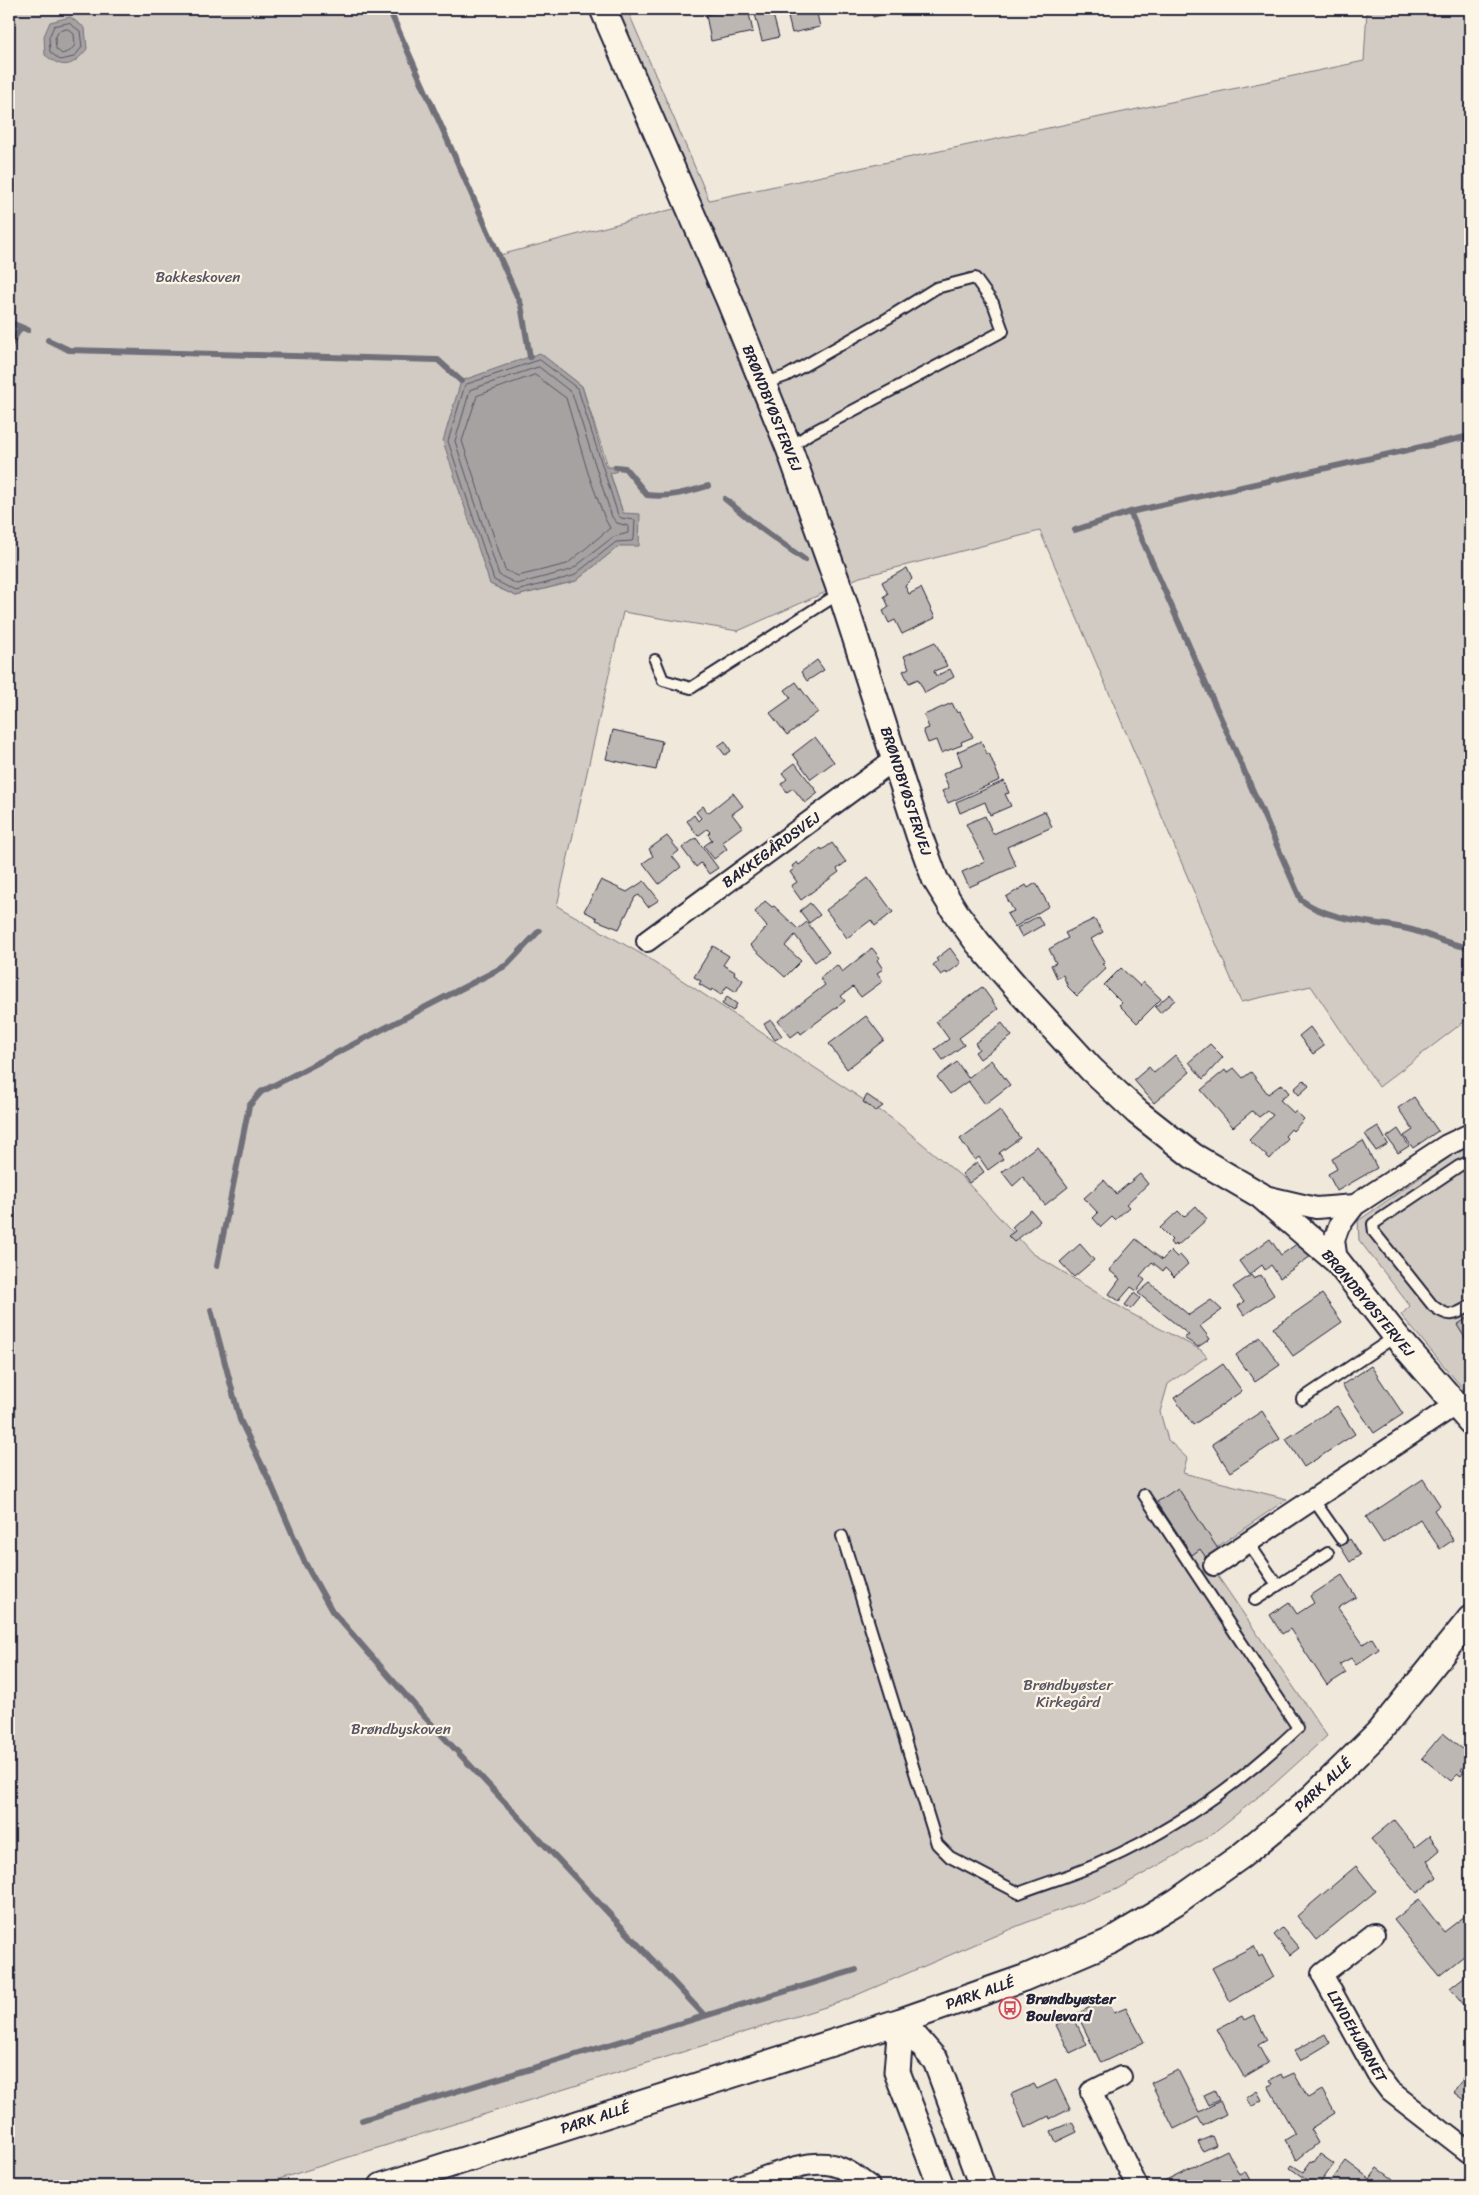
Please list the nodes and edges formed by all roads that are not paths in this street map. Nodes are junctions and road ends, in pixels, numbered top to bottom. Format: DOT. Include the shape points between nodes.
graph roads {
  1 [pos="603,9"];
  2 [pos="762,385"];
  3 [pos="789,448"];
  4 [pos="841,593"];
  5 [pos="655,660"];
  6 [pos="895,759"];
  7 [pos="647,941"];
  8 [pos="1470,1134"];
  9 [pos="1470,1161"];
  10 [pos="1260,1195"];
  11 [pos="1355,1205"];
  12 [pos="1337,1261"];
  13 [pos="1470,1306"];
  14 [pos="1396,1336"];
  15 [pos="1302,1399"];
  16 [pos="1463,1413"];
  17 [pos="1144,1495"];
  18 [pos="1313,1500"];
  19 [pos="842,1536"];
  20 [pos="1341,1539"];
  21 [pos="1248,1542"];
  22 [pos="1328,1553"];
  23 [pos="1206,1571"];
  24 [pos="1277,1586"];
  25 [pos="1255,1600"];
  26 [pos="1470,1619"];
  27 [pos="1374,1934"];
  28 [pos="900,2021"];
  29 [pos="1121,2078"];
  30 [pos="1470,2153"];
  31 [pos="382,2186"];
  32 [pos="738,2186"];
  33 [pos="869,2186"];
  34 [pos="941,2186"];
  35 [pos="982,2186"];
  36 [pos="1137,2186"];
  1 -- 2 [label="street, BRØNDBYØSTERVEJ" via="730,302"];
  2 -- 3 [label="street, BRØNDBYØSTERVEJ"];
  2 -- 3 [label="lane" via="786,376 936,288 975,278 993,303 1003,331 809,434"];
  3 -- 4 [label="street, BRØNDBYØSTERVEJ"];
  4 -- 5 [label="lane" via="691,688 663,680"];
  4 -- 6 [label="street, BRØNDBYØSTERVEJ"];
  6 -- 7 [label="street, BAKKEGÅRDSVEJ"];
  6 -- 10 [label="street, BRØNDBYØSTERVEJ" via="936,879 978,943 1091,1069 1137,1112 1193,1156"];
  8 -- 11 [label="street" via="1447,1145"];
  9 -- 13 [label="lane" via="1373,1224 1374,1232 1433,1306 1443,1314 1457,1315"];
  10 -- 11 [label="street" via="1316,1208"];
  10 -- 12 [label="street, BRØNDBYØSTERVEJ"];
  11 -- 12 [label="street" via="1339,1226 1334,1240"];
  12 -- 14 [label="street, BRØNDBYØSTERVEJ"];
  14 -- 15 [label="lane"];
  14 -- 16 [label="street, BRØNDBYØSTERVEJ"];
  16 -- 18 [label="street, BRØNDBYØSTERVEJ"];
  17 -- 23 [label="lane"];
  18 -- 20 [label="lane"];
  18 -- 21 [label="street, BRØNDBYØSTERVEJ"];
  19 -- 23 [label="lane" via="937,1844 950,1858 1018,1893 1103,1862 1176,1824 1238,1779 1298,1728"];
  21 -- 23 [label="street, BRØNDBYØSTERVEJ"];
  21 -- 24 [label="lane"];
  22 -- 24 [label="lane"];
  24 -- 25 [label="lane"];
  26 -- 28 [label="street, PARK ALLÉ" via="1378,1734 1313,1797 1241,1856 1176,1902 1112,1941 1024,1978"];
  27 -- 30 [label="street, LINDEHJØRNET" via="1322,1974 1377,2074 1390,2091"];
  28 -- 31 [label="street, PARK ALLÉ"];
  28 -- 34 [label="street" via="897,2072"];
  28 -- 35 [label="street" via="936,2061"];
  29 -- 36 [label="street" via="1091,2092"];
  32 -- 33 [label="street" via="811,2163 833,2165"];
}
